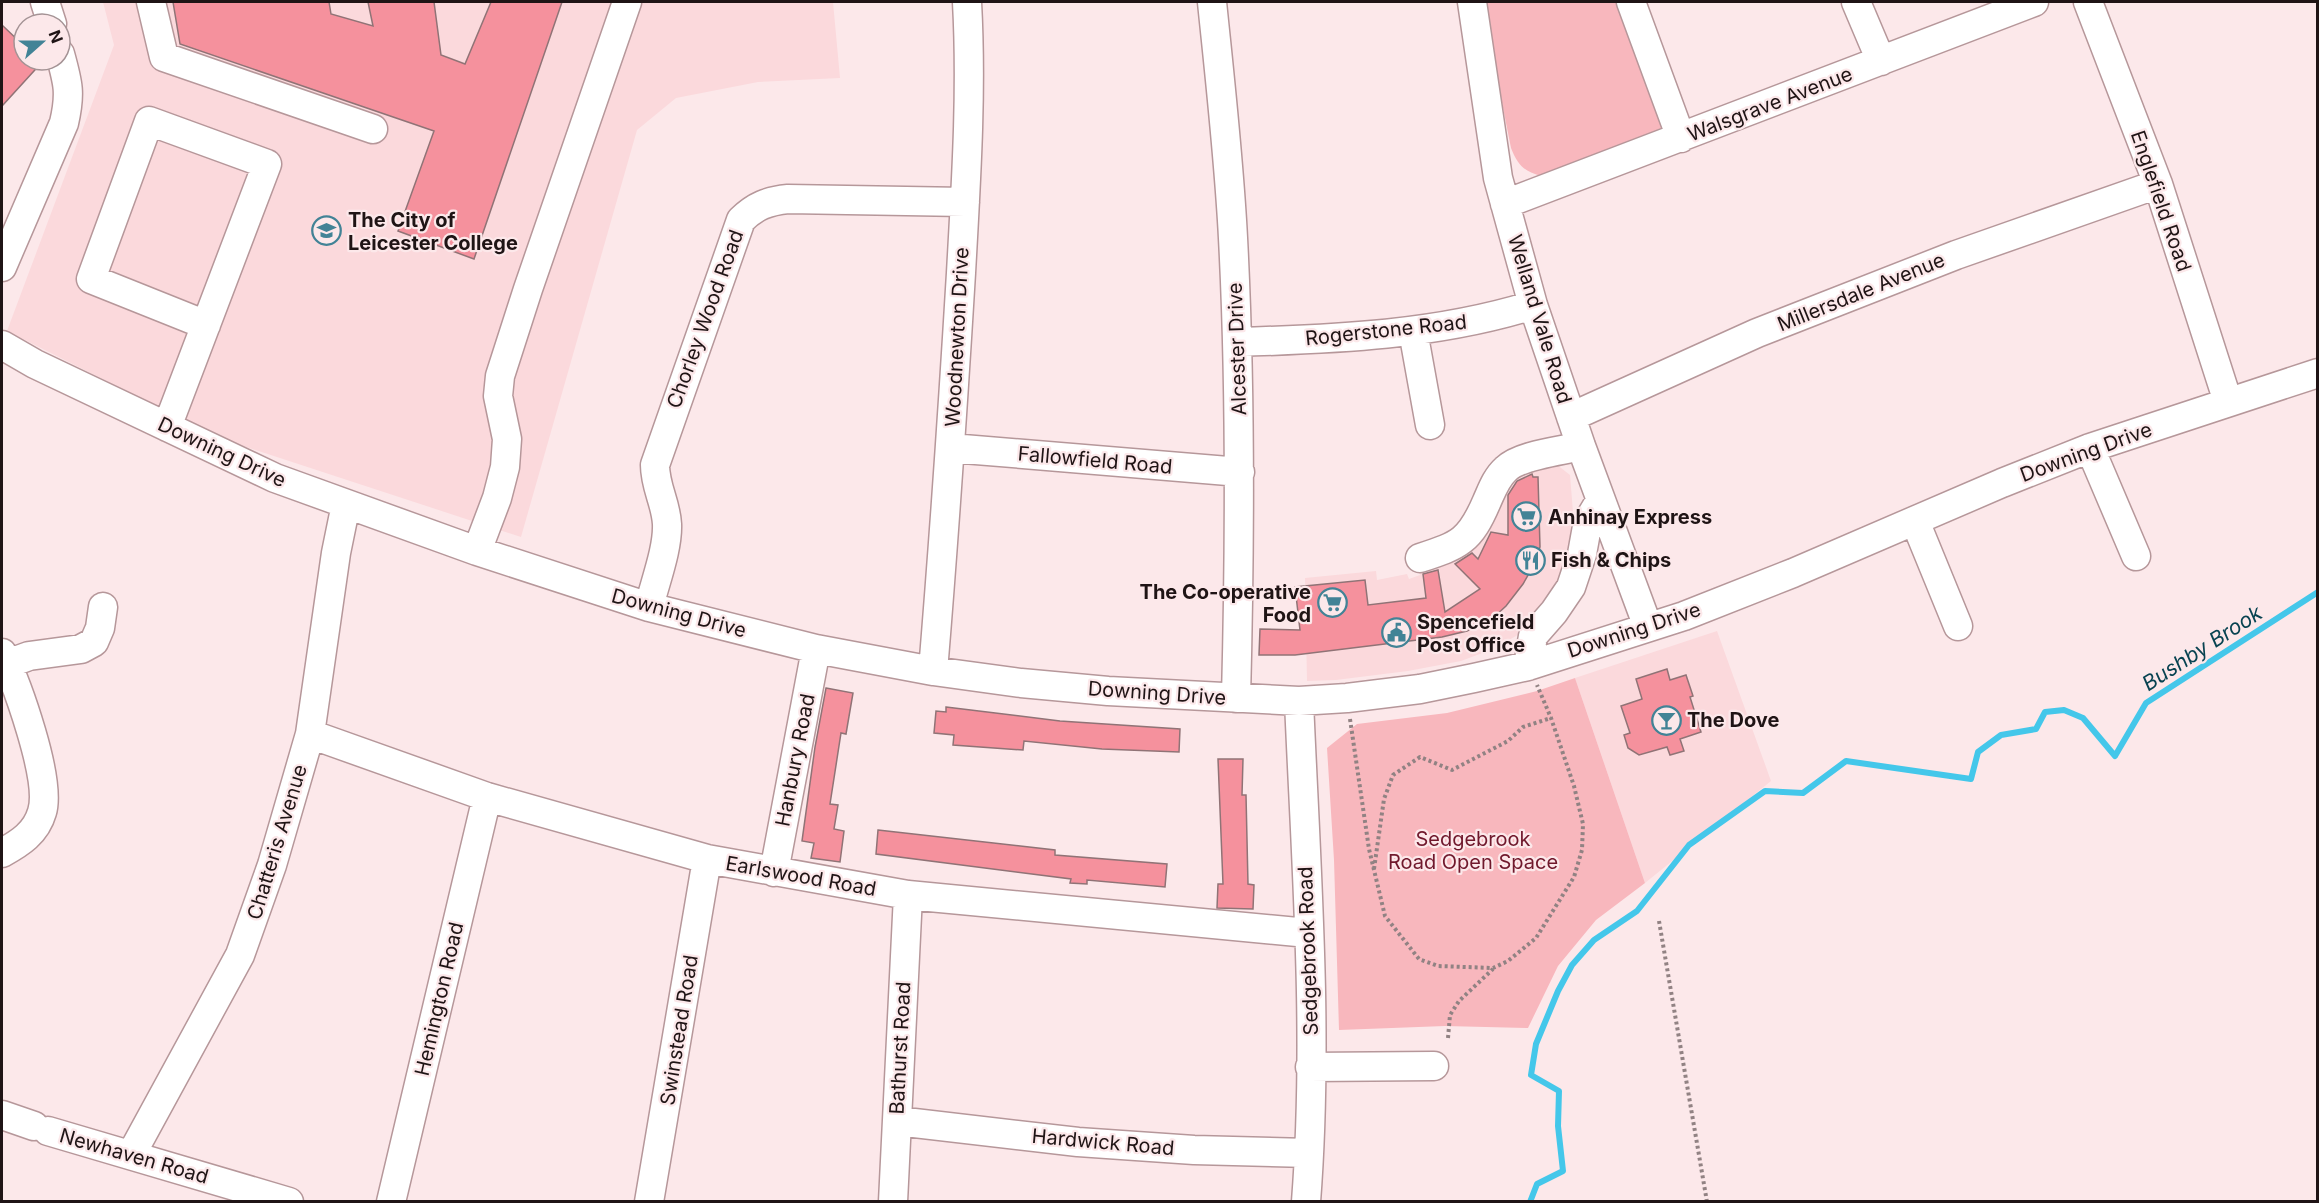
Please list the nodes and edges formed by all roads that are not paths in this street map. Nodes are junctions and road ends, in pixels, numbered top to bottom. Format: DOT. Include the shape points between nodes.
graph roads {
  1 [pos="151,2"];
  2 [pos="627,2"];
  3 [pos="968,2"];
  4 [pos="1212,2"];
  5 [pos="1472,2"];
  6 [pos="1631,2"];
  7 [pos="1856,2"];
  8 [pos="2034,2"];
  9 [pos="2088,2"];
  10 [pos="1881,61"];
  11 [pos="65,72"];
  12 [pos="373,129"];
  13 [pos="1681,138"];
  14 [pos="2158,184"];
  15 [pos="965,202"];
  16 [pos="1505,204"];
  17 [pos="2,267"];
  18 [pos="1533,305"];
  19 [pos="206,325"];
  20 [pos="1413,331"];
  21 [pos="1237,342"];
  22 [pos="2,345"];
  23 [pos="2318,373"];
  24 [pos="2228,402"];
  25 [pos="1571,417"];
  26 [pos="1430,425"];
  27 [pos="167,427"];
  28 [pos="1581,446"];
  29 [pos="951,448"];
  30 [pos="2090,448"];
  31 [pos="1240,472"];
  32 [pos="1600,501"];
  33 [pos="346,504"];
  34 [pos="1915,520"];
  35 [pos="477,551"];
  36 [pos="2136,556"];
  37 [pos="1420,558"];
  38 [pos="103,607"];
  39 [pos="649,607"];
  40 [pos="1958,626"];
  41 [pos="1648,627"];
  42 [pos="816,649"];
  43 [pos="4,658"];
  44 [pos="1528,666"];
  45 [pos="933,671"];
  46 [pos="1236,698"];
  47 [pos="1299,701"];
  48 [pos="310,734"];
  49 [pos="487,797"];
  50 [pos="2,853"];
  51 [pos="707,859"];
  52 [pos="774,872"];
  53 [pos="908,895"];
  54 [pos="1308,933"];
  55 [pos="1434,1066"];
  56 [pos="1310,1067"];
  57 [pos="2,1115"];
  58 [pos="897,1121"];
  59 [pos="1309,1153"];
  60 [pos="131,1155"];
  61 [pos="289,1202"];
  62 [pos="391,1202"];
  63 [pos="649,1202"];
  64 [pos="893,1202"];
  65 [pos="1306,1202"];
  1 -- 12 [label="street" via="164,57"];
  2 -- 35 [label="street" via="500,376 498,396 507,439 506,467"];
  3 -- 15 [label="street, Woodnewton Drive"];
  4 -- 21 [label="street, Alcester Drive" via="1233,236"];
  5 -- 16 [label="street, Welland Vale Road"];
  6 -- 13 [label="street"];
  7 -- 10 [label="street"];
  8 -- 10 [label="street, Walsgrave Avenue"];
  9 -- 14 [label="street, Englefield Road"];
  10 -- 13 [label="street, Walsgrave Avenue"];
  11 -- 17 [label="street" via="69,100 64,123"];
  13 -- 16 [label="street, Walsgrave Avenue"];
  14 -- 24 [label="street, Englefield Road"];
  14 -- 25 [label="street, Millersdale Avenue" via="1956,255 1756,333"];
  15 -- 29 [label="street, Woodnewton Drive"];
  15 -- 39 [label="street, Chorley Wood Road" via="788,199 768,201 741,220 655,465 655,482 667,525"];
  16 -- 18 [label="street, Welland Vale Road"];
  18 -- 20 [label="street, Rogerstone Road"];
  18 -- 25 [label="street, Welland Vale Road"];
  19 -- 19 [label="street" via="267,164 149,121 92,279"];
  19 -- 27 [label="street"];
  20 -- 21 [label="street, Rogerstone Road" via="1334,339"];
  20 -- 26 [label="street"];
  21 -- 31 [label="street, Alcester Drive"];
  22 -- 27 [label="street, Downing Drive"];
  23 -- 24 [label="street, Downing Drive"];
  24 -- 30 [label="street, Downing Drive"];
  25 -- 28 [label="street, Welland Vale Road"];
  27 -- 33 [label="street, Downing Drive" via="275,478"];
  28 -- 32 [label="street, Welland Vale Road"];
  28 -- 37 [label="street" via="1507,468 1496,480 1470,533 1459,543"];
  29 -- 31 [label="street, Fallowfield Road"];
  29 -- 45 [label="street, Woodnewton Drive"];
  30 -- 34 [label="street, Downing Drive"];
  30 -- 36 [label="street"];
  31 -- 46 [label="street, Alcester Drive"];
  32 -- 41 [label="street, Welland Vale Road"];
  32 -- 44 [label="street" via="1588,521 1571,587 1533,636"];
  33 -- 35 [label="street, Downing Drive"];
  33 -- 48 [label="street, Chatteris Avenue"];
  34 -- 40 [label="street"];
  34 -- 41 [label="street, Downing Drive" via="1792,573"];
  35 -- 39 [label="street, Downing Drive"];
  38 -- 43 [label="street" via="94,642 81,649"];
  39 -- 42 [label="street, Downing Drive"];
  41 -- 44 [label="street, Downing Drive"];
  42 -- 45 [label="street, Downing Drive"];
  42 -- 52 [label="street, Hanbury Road"];
  43 -- 50 [label="street" via="45,789 43,811 35,828 22,842"];
  44 -- 47 [label="street, Downing Drive" via="1420,688"];
  45 -- 46 [label="street, Downing Drive" via="1108,691"];
  46 -- 47 [label="street, Downing Drive"];
  47 -- 54 [label="street, Sedgebrook Road"];
  48 -- 49 [label="street, Earlswood Road"];
  48 -- 60 [label="street, Chatteris Avenue" via="272,865 240,955"];
  49 -- 51 [label="street, Earlswood Road"];
  49 -- 62 [label="street, Hemington Road"];
  51 -- 52 [label="street, Earlswood Road"];
  51 -- 63 [label="street, Swinstead Road"];
  52 -- 53 [label="street, Earlswood Road"];
  53 -- 54 [label="street, Earlswood Road"];
  53 -- 58 [label="street, Bathurst Road"];
  54 -- 56 [label="street, Sedgebrook Road"];
  55 -- 56 [label="street"];
  56 -- 59 [label="street, Sedgebrook Road"];
  57 -- 60 [label="street, Newhaven Road"];
  58 -- 59 [label="street, Hardwick Road" via="1078,1142"];
  58 -- 64 [label="street, Bathurst Road"];
  59 -- 65 [label="street, Sedgebrook Road"];
  60 -- 61 [label="street, Newhaven Road"];
}
